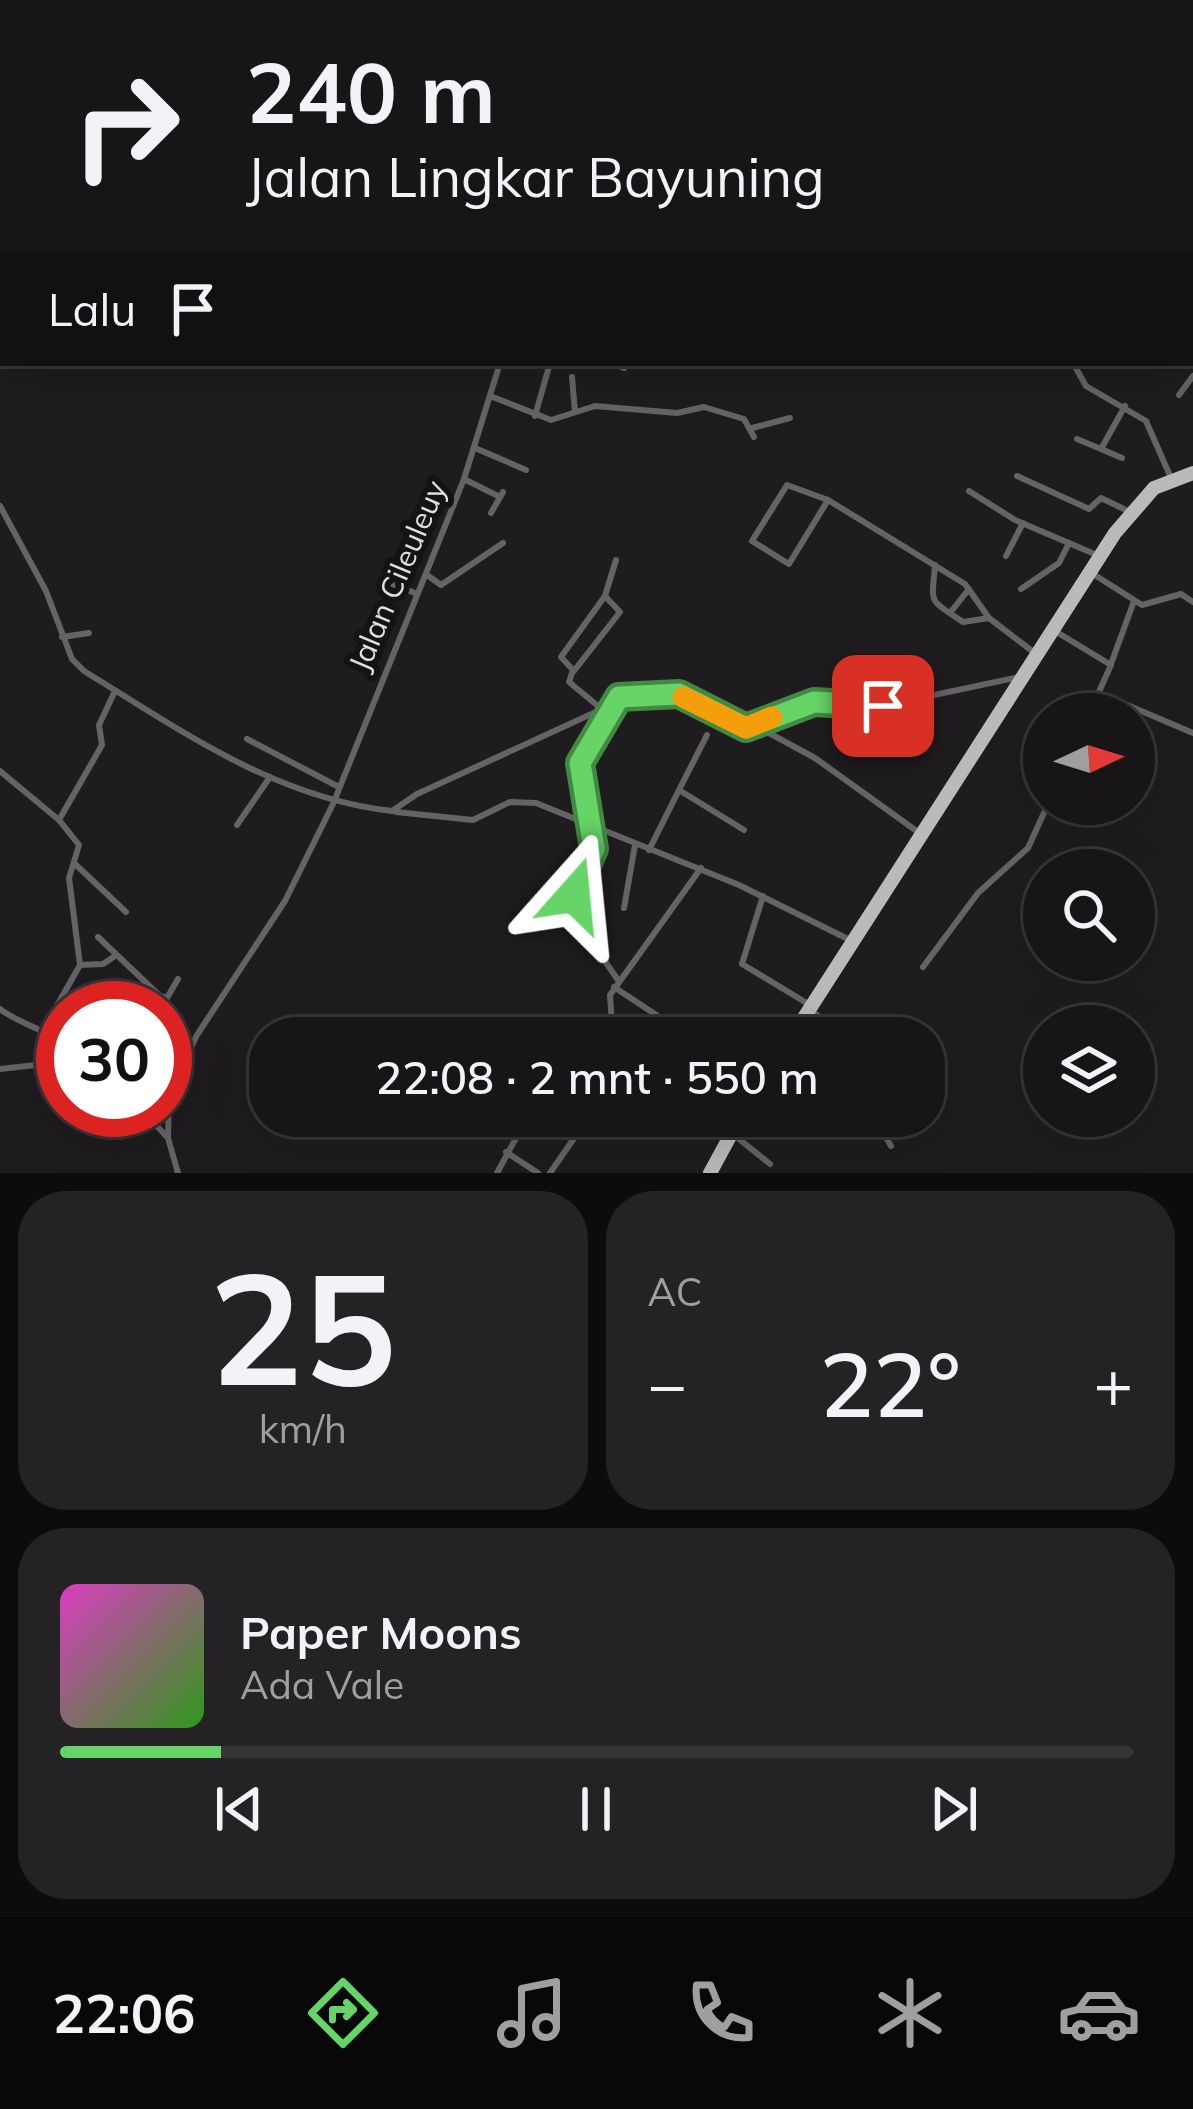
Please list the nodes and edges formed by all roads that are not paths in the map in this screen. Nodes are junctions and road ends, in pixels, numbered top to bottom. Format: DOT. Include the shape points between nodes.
graph roads {
  1 [pos="499,366"];
  2 [pos="548,366"];
  3 [pos="619,366"];
  4 [pos="1075,366"];
  5 [pos="624,368"];
  6 [pos="1193,376"];
  7 [pos="572,377"];
  8 [pos="1179,395"];
  9 [pos="493,397"];
  10 [pos="1125,406"];
  11 [pos="575,412"];
  12 [pos="536,416"];
  13 [pos="790,418"];
  14 [pos="1076,440"];
  15 [pos="475,448"];
  16 [pos="1101,448"];
  17 [pos="1122,458"];
  18 [pos="526,470"];
  19 [pos="1193,473"];
  20 [pos="1017,476"];
  21 [pos="1171,478"];
  22 [pos="464,479"];
  23 [pos="969,491"];
  24 [pos="828,500"];
  25 [pos="0,506"];
  26 [pos="1130,512"];
  27 [pos="491,513"];
  28 [pos="1022,523"];
  29 [pos="503,543"];
  30 [pos="1070,543"];
  31 [pos="1006,556"];
  32 [pos="1100,556"];
  33 [pos="616,560"];
  34 [pos="935,565"];
  35 [pos="1090,572"];
  36 [pos="426,574"];
  37 [pos="387,582"];
  38 [pos="970,589"];
  39 [pos="1022,589"];
  40 [pos="415,593"];
  41 [pos="605,596"];
  42 [pos="1134,601"];
  43 [pos="1193,602"];
  44 [pos="950,614"];
  45 [pos="590,615"];
  46 [pos="989,619"];
  47 [pos="608,628"];
  48 [pos="1052,629"];
  49 [pos="89,633"];
  50 [pos="63,640"];
  51 [pos="1036,654"];
  52 [pos="1111,664"];
  53 [pos="574,672"];
  54 [pos="1021,676"];
  55 [pos="994,684"];
  56 [pos="116,690"];
  57 [pos="1099,693"];
  58 [pos="619,697"];
  59 [pos="1007,699"];
  60 [pos="598,706"];
  61 [pos="1155,717"];
  62 [pos="756,725"];
  63 [pos="1193,733"];
  64 [pos="706,735"];
  65 [pos="247,739"];
  66 [pos="0,771"];
  67 [pos="269,777"];
  68 [pos="338,786"];
  69 [pos="679,790"];
  70 [pos="333,804"];
  71 [pos="392,811"];
  72 [pos="59,820"];
  73 [pos="237,825"];
  74 [pos="1038,825"];
  75 [pos="590,826"];
  76 [pos="743,830"];
  77 [pos="921,834"];
  78 [pos="634,844"];
  79 [pos="649,850"];
  80 [pos="74,862"];
  81 [pos="701,868"];
  82 [pos="763,896"];
  83 [pos="71,904"];
  84 [pos="624,908"];
  85 [pos="126,912"];
  86 [pos="75,920"];
  87 [pos="98,937"];
  88 [pos="854,942"];
  89 [pos="115,956"];
  90 [pos="80,964"];
  91 [pos="923,967"];
  92 [pos="178,979"];
  93 [pos="70,981"];
  94 [pos="616,984"];
  95 [pos="810,1008"];
  96 [pos="0,1010"];
  97 [pos="613,1017"];
  98 [pos="662,1017"];
  99 [pos="804,1017"];
  100 [pos="823,1017"];
  101 [pos="36,1030"];
  102 [pos="36,1065"];
  103 [pos="0,1069"];
  104 [pos="515,1137"];
  105 [pos="575,1137"];
  106 [pos="728,1137"];
  107 [pos="737,1137"];
  108 [pos="884,1137"];
  109 [pos="169,1138"];
  110 [pos="892,1146"];
  111 [pos="506,1152"];
  112 [pos="770,1164"];
  113 [pos="178,1173"];
  114 [pos="497,1173"];
  115 [pos="538,1173"];
  116 [pos="550,1173"];
  117 [pos="710,1173"];
  1 -- 9 [label="street, Jalan Cileuleuy"];
  2 -- 12 [label="street"];
  3 -- 5 [label="street"];
  4 -- 10 [label="street" via="1086,386"];
  6 -- 8 [label="street"];
  7 -- 11 [label="street"];
  9 -- 12 [label="street"];
  9 -- 15 [label="street, Jalan Cileuleuy"];
  10 -- 16 [label="street"];
  10 -- 21 [label="street" via="1151,426"];
  11 -- 12 [label="street"];
  11 -- 13 [label="street" via="704,407 738,416 753,432"];
  14 -- 16 [label="street"];
  15 -- 18 [label="street"];
  15 -- 22 [label="street, Jalan Cileuleuy"];
  16 -- 17 [label="street"];
  19 -- 21 [label="highway"];
  20 -- 26 [label="street" via="1090,509 1101,498"];
  21 -- 26 [label="highway"];
  22 -- 27 [label="street" via="502,495"];
  22 -- 36 [label="street, Jalan Cileuleuy"];
  23 -- 28 [label="street"];
  24 -- 24 [label="street" via="789,564 752,541 787,485"];
  24 -- 34 [label="street"];
  25 -- 50 [label="street"];
  26 -- 32 [label="highway"];
  28 -- 30 [label="street"];
  28 -- 31 [label="street"];
  29 -- 36 [label="street" via="441,585"];
  30 -- 32 [label="street"];
  30 -- 39 [label="street" via="1059,563"];
  32 -- 35 [label="highway"];
  33 -- 41 [label="street"];
  34 -- 38 [label="street"];
  34 -- 44 [label="street" via="930,598"];
  35 -- 42 [label="street"];
  35 -- 48 [label="highway"];
  36 -- 40 [label="street, Jalan Cileuleuy"];
  37 -- 40 [label="street"];
  38 -- 44 [label="street"];
  38 -- 46 [label="street"];
  40 -- 68 [label="street, Jalan Cileuleuy"];
  41 -- 45 [label="street"];
  41 -- 47 [label="street" via="620,610"];
  42 -- 43 [label="street" via="1181,594"];
  42 -- 52 [label="street"];
  44 -- 46 [label="street" via="967,623"];
  45 -- 47 [label="street"];
  45 -- 53 [label="street" via="561,653"];
  46 -- 51 [label="street"];
  47 -- 53 [label="street"];
  48 -- 51 [label="highway"];
  48 -- 52 [label="street"];
  49 -- 50 [label="street"];
  50 -- 56 [label="street" via="72,659"];
  51 -- 54 [label="highway"];
  52 -- 57 [label="street"];
  53 -- 60 [label="street" via="569,682"];
  54 -- 55 [label="street"];
  54 -- 59 [label="highway"];
  55 -- 59 [label="street"];
  55 -- 62 [label="street" via="883,706 814,702"];
  56 -- 67 [label="street" via="190,741"];
  56 -- 72 [label="street" via="100,725 102,745"];
  58 -- 60 [label="street"];
  58 -- 62 [label="street" via="679,694 729,723"];
  58 -- 75 [label="street" via="580,763"];
  59 -- 77 [label="highway"];
  60 -- 71 [label="street"];
  61 -- 63 [label="street"];
  62 -- 77 [label="street"];
  64 -- 69 [label="street"];
  65 -- 68 [label="street"];
  66 -- 72 [label="street"];
  67 -- 70 [label="street"];
  67 -- 73 [label="street"];
  68 -- 70 [label="street, Jalan Cileuleuy"];
  69 -- 76 [label="street"];
  69 -- 79 [label="street"];
  70 -- 71 [label="street"];
  70 -- 109 [label="street, Jalan Cileuleuy" via="285,901 197,1035 170,1093"];
  71 -- 75 [label="street" via="473,820 521,801"];
  72 -- 80 [label="street" via="80,844"];
  74 -- 91 [label="street" via="1028,848 980,890"];
  75 -- 78 [label="street"];
  75 -- 94 [label="street" via="594,855 574,902"];
  77 -- 88 [label="highway"];
  78 -- 79 [label="street"];
  78 -- 84 [label="street"];
  79 -- 81 [label="street"];
  80 -- 83 [label="street"];
  80 -- 85 [label="street"];
  81 -- 82 [label="street"];
  81 -- 94 [label="street"];
  82 -- 88 [label="street"];
  82 -- 95 [label="street" via="742,964"];
  83 -- 86 [label="street" via="80,915"];
  83 -- 90 [label="street"];
  87 -- 89 [label="street"];
  88 -- 95 [label="highway"];
  89 -- 90 [label="street"];
  89 -- 92 [label="street" via="164,998"];
  90 -- 93 [label="street"];
  94 -- 97 [label="street"];
  94 -- 98 [label="street"];
  95 -- 99 [label="highway"];
  95 -- 100 [label="street"];
  96 -- 101 [label="street"];
  102 -- 103 [label="street"];
  104 -- 111 [label="street"];
  105 -- 116 [label="street"];
  106 -- 117 [label="highway"];
  107 -- 112 [label="street"];
  108 -- 110 [label="street"];
  109 -- 113 [label="street"];
  111 -- 114 [label="street"];
  111 -- 115 [label="street"];
}
